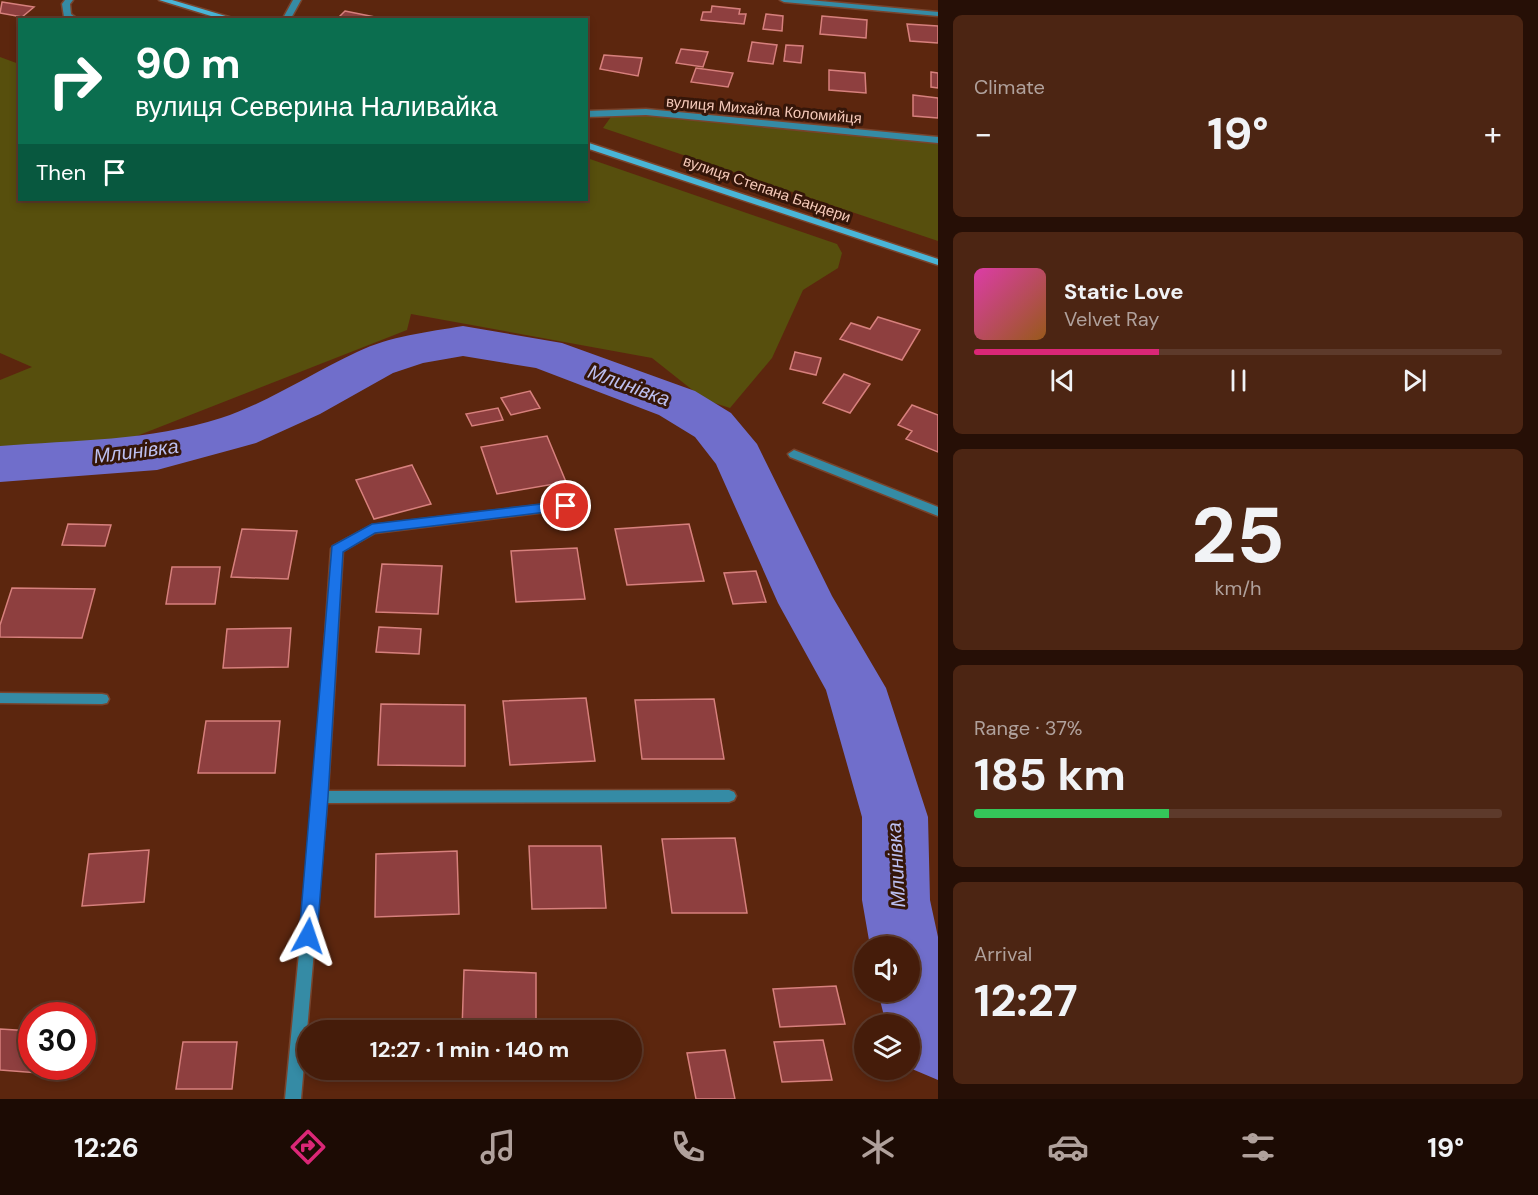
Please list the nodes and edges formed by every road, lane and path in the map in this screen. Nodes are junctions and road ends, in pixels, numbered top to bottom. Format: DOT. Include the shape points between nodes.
graph roads {
  1 [pos="69,0"];
  2 [pos="163,0"];
  3 [pos="297,0"];
  4 [pos="783,0"];
  5 [pos="938,14"];
  6 [pos="73,18"];
  7 [pos="228,18"];
  8 [pos="287,18"];
  9 [pos="588,114"];
  10 [pos="938,140"];
  11 [pos="588,146"];
  12 [pos="938,262"];
  13 [pos="794,454"];
  14 [pos="566,506"];
  15 [pos="938,512"];
  16 [pos="0,698"];
  17 [pos="102,699"];
  18 [pos="729,796"];
  19 [pos="321,797"];
  20 [pos="293,1099"];
  1 -- 6 [label="street" via="68,15"];
  2 -- 7 [label="main road"];
  3 -- 8 [label="street"];
  4 -- 5 [label="street"];
  9 -- 10 [label="street, вулиця Михайла Коломийця" via="646,112"];
  11 -- 12 [label="main road, вулиця Степана Бандери"];
  13 -- 15 [label="street"];
  14 -- 19 [label="street" via="372,529 337,549"];
  16 -- 17 [label="street"];
  18 -- 19 [label="street"];
  19 -- 20 [label="street"];
}
